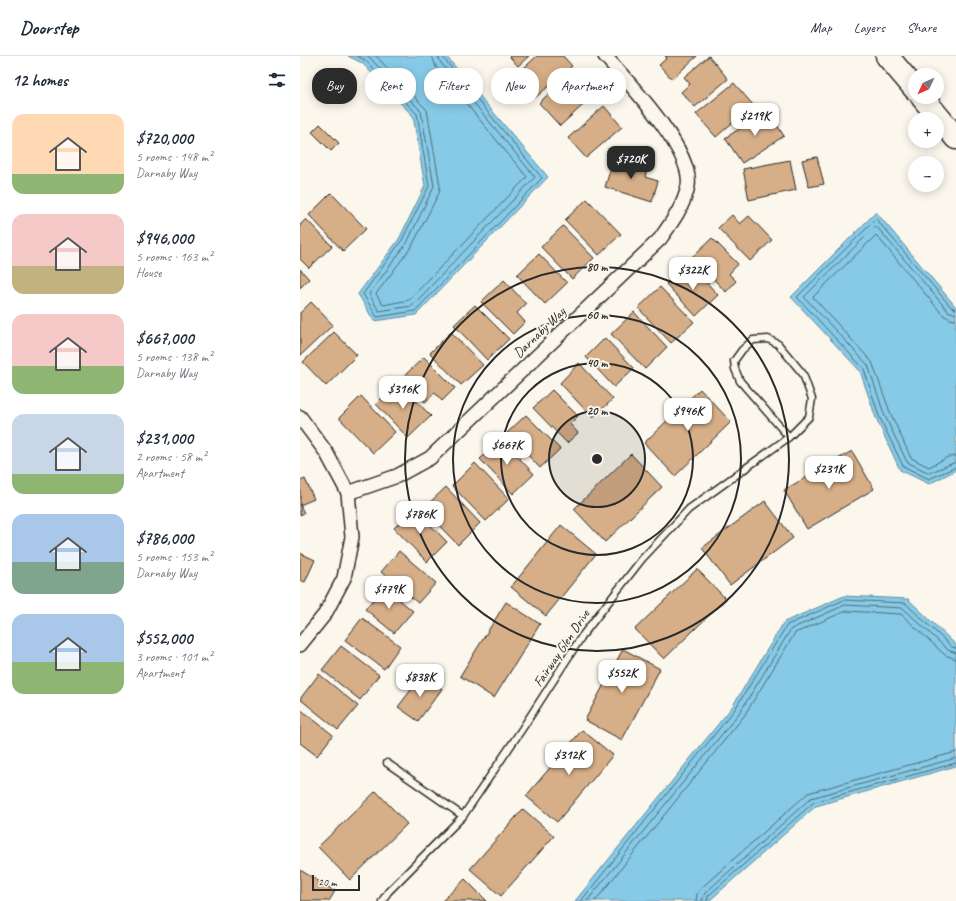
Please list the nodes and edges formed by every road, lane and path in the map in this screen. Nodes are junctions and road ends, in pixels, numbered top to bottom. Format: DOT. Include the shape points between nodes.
graph roads {
  1 [pos="605,56"];
  2 [pos="887,56"];
  3 [pos="908,81"];
  4 [pos="928,104"];
  5 [pos="956,138"];
  6 [pos="300,417"];
  7 [pos="789,437"];
  8 [pos="348,494"];
  9 [pos="300,644"];
  10 [pos="387,763"];
  11 [pos="463,816"];
  12 [pos="382,901"];
  1 -- 8 [label="street, Darnaby Way" via="666,128 683,156 688,184 681,209 660,240 430,458 397,476"];
  2 -- 3 [label="highway"];
  4 -- 5 [label="highway"];
  6 -- 8 [label="street" via="326,452"];
  7 -- 7 [label="lane, Fairway Glen Drive" via="740,381 735,369 734,361 753,340 768,339 778,344 803,374 812,399 808,417"];
  7 -- 11 [label="lane, Fairway Glen Drive" via="689,509 642,558 582,636"];
  8 -- 9 [label="street" via="352,537 344,578 325,614"];
  10 -- 11 [label="lane"];
  11 -- 12 [label="lane, Fairway Glen Drive"];
}
